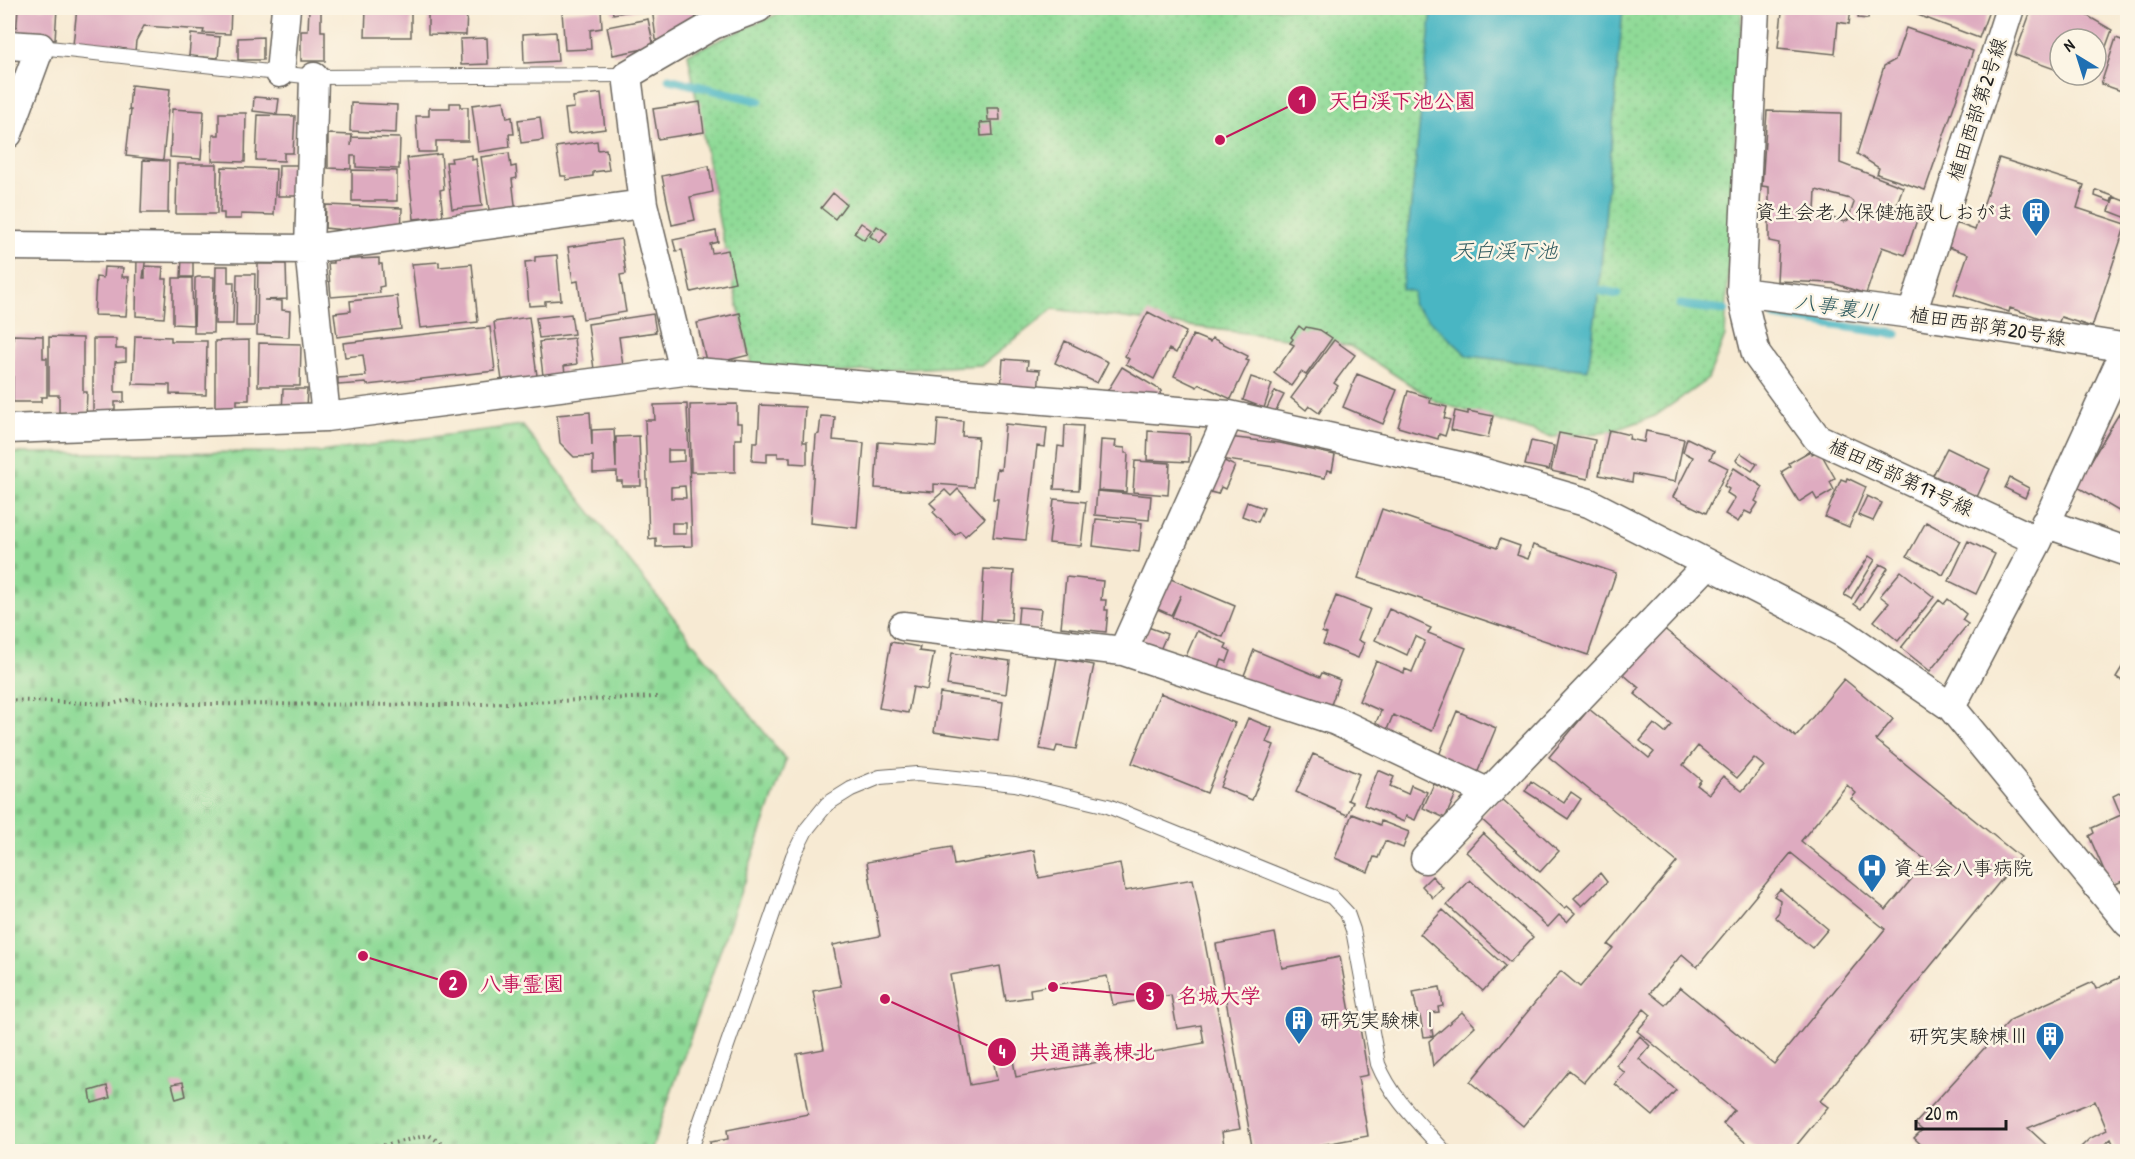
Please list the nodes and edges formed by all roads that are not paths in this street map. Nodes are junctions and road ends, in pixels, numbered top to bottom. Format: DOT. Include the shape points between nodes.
graph roads {
  1 [pos="286,8"];
  2 [pos="758,8"];
  3 [pos="1755,8"];
  4 [pos="2010,8"];
  5 [pos="8,45"];
  6 [pos="40,47"];
  7 [pos="280,73"];
  8 [pos="627,75"];
  9 [pos="314,77"];
  10 [pos="8,134"];
  11 [pos="643,204"];
  12 [pos="8,246"];
  13 [pos="309,249"];
  14 [pos="1741,292"];
  15 [pos="1911,314"];
  16 [pos="2127,347"];
  17 [pos="684,371"];
  18 [pos="1229,415"];
  19 [pos="326,417"];
  20 [pos="8,429"];
  21 [pos="2042,532"];
  22 [pos="2127,552"];
  23 [pos="1708,564"];
  24 [pos="903,626"];
  25 [pos="1123,651"];
  26 [pos="1951,707"];
  27 [pos="1487,792"];
  28 [pos="1425,859"];
  29 [pos="2127,923"];
  30 [pos="690,1152"];
  31 [pos="1445,1152"];
  1 -- 7 [label="street"];
  2 -- 8 [label="street" via="713,26"];
  3 -- 14 [label="street, 植田西部第17号線"];
  4 -- 15 [label="street, 植田西部第2号線"];
  5 -- 6 [label="street"];
  6 -- 7 [label="lane"];
  6 -- 10 [label="street"];
  7 -- 9 [label="lane"];
  8 -- 9 [label="lane"];
  8 -- 11 [label="street"];
  9 -- 13 [label="street"];
  11 -- 13 [label="street"];
  11 -- 17 [label="street"];
  12 -- 13 [label="street"];
  13 -- 19 [label="street"];
  14 -- 15 [label="street, 植田西部第20号線"];
  14 -- 21 [label="street, 植田西部第17号線" via="1756,354 1817,438"];
  15 -- 16 [label="street, 植田西部第20号線"];
  16 -- 21 [label="street"];
  17 -- 18 [label="street"];
  17 -- 19 [label="street"];
  18 -- 23 [label="street" via="1468,468 1589,503"];
  18 -- 25 [label="street"];
  19 -- 20 [label="street"];
  21 -- 22 [label="street, 植田西部第17号線"];
  21 -- 26 [label="street"];
  23 -- 26 [label="street" via="1843,633"];
  23 -- 27 [label="street"];
  24 -- 25 [label="street"];
  25 -- 27 [label="street" via="1336,721"];
  26 -- 29 [label="street"];
  27 -- 28 [label="street"];
  30 -- 31 [label="lane" via="793,856 806,830 826,804 851,789 880,777 917,774 1015,784 1108,806 1332,897 1347,912 1353,930 1378,1064 1385,1080"];
}
